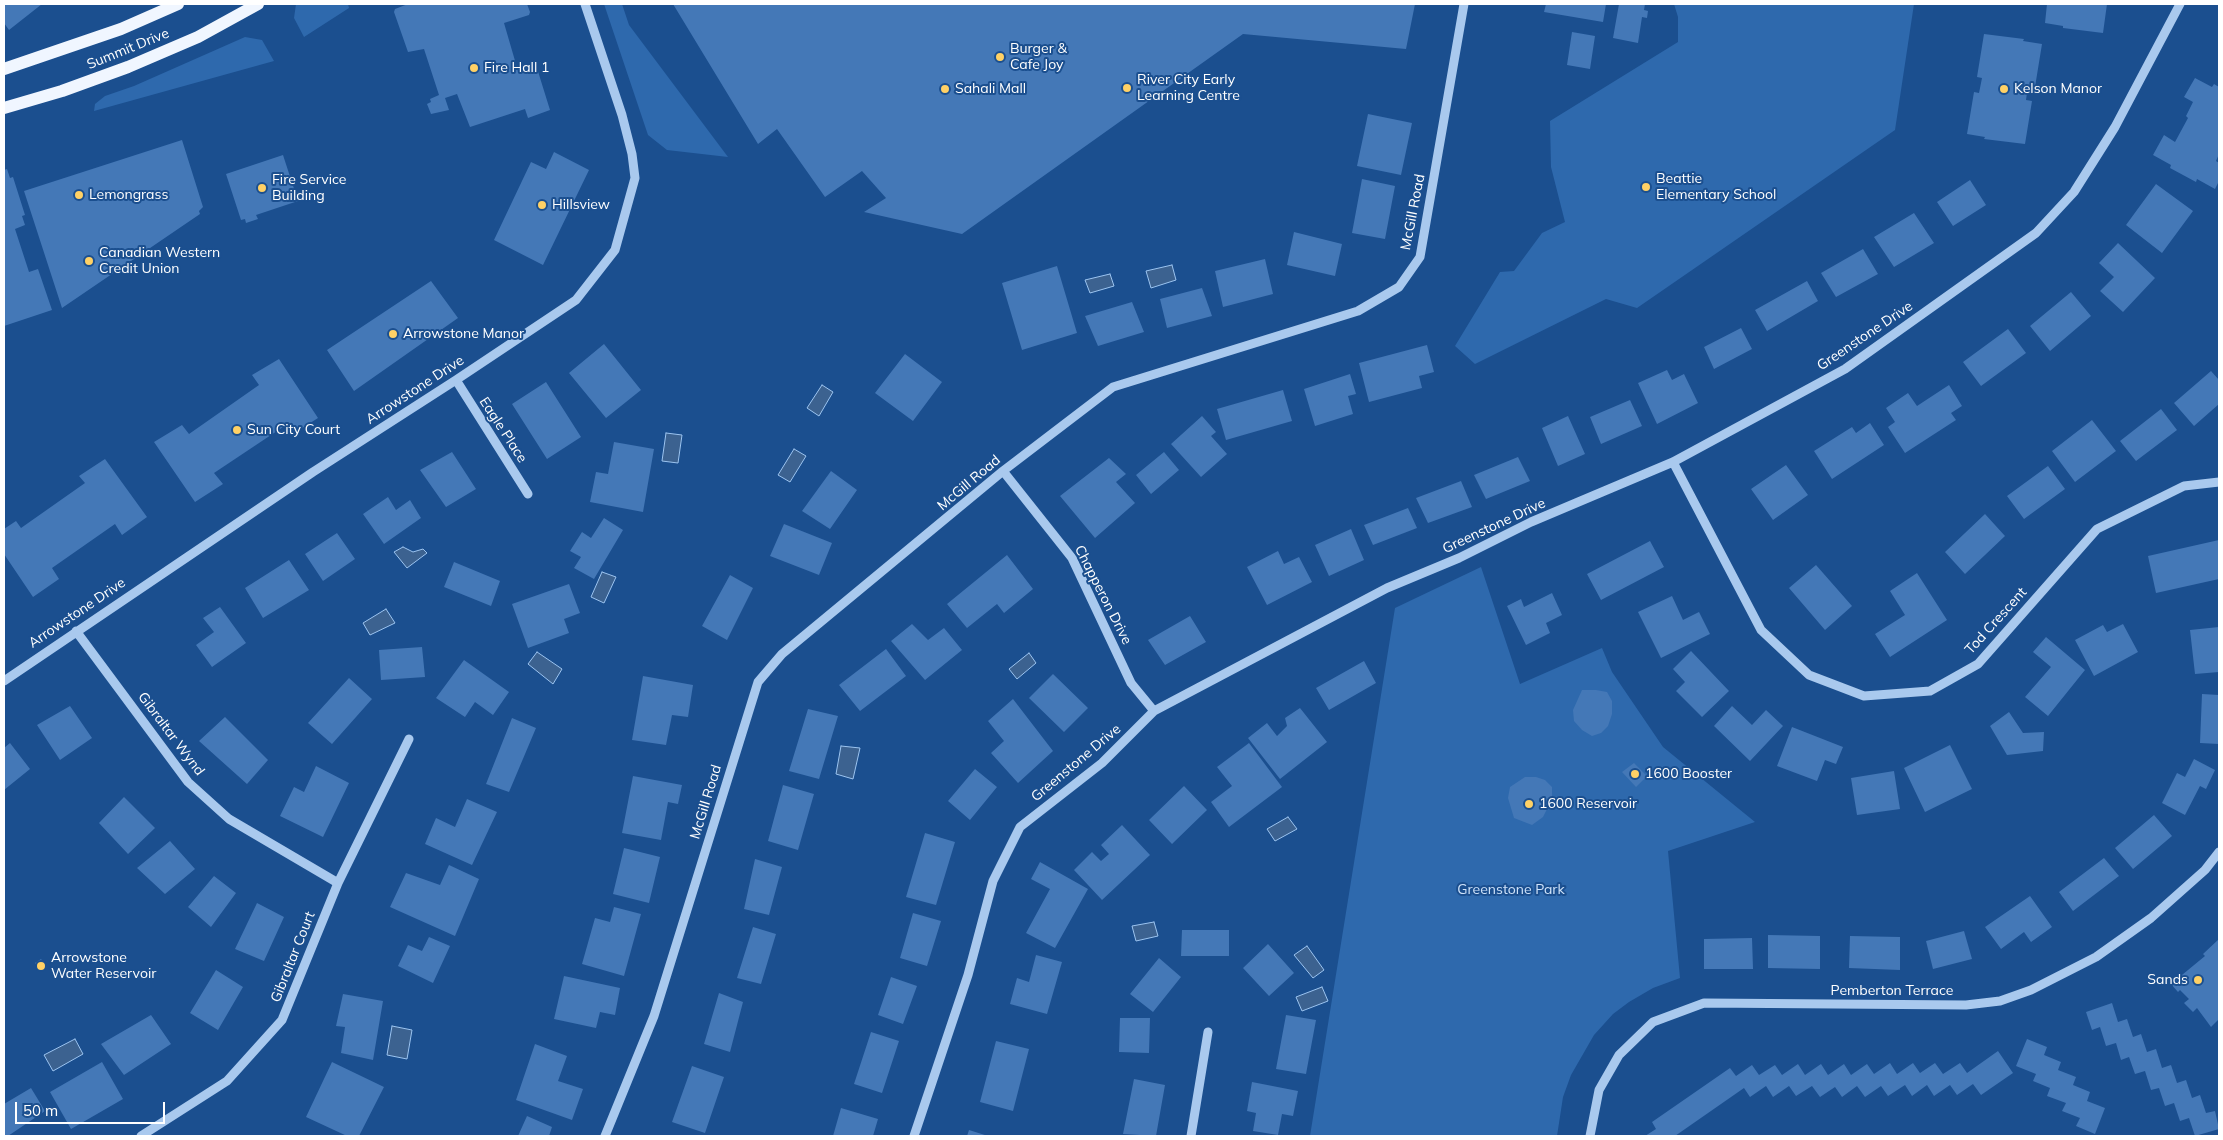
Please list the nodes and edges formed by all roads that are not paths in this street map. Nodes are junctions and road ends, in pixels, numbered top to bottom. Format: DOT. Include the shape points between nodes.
graph roads {
  1 [pos="178,4"];
  2 [pos="258,4"];
  3 [pos="585,4"];
  4 [pos="1464,4"];
  5 [pos="2180,4"];
  6 [pos="4,69"];
  7 [pos="4,108"];
  8 [pos="456,380"];
  9 [pos="1673,462"];
  10 [pos="1003,471"];
  11 [pos="2219,482"];
  12 [pos="528,494"];
  13 [pos="76,631"];
  14 [pos="4,681"];
  15 [pos="1154,711"];
  16 [pos="409,739"];
  17 [pos="2219,852"];
  18 [pos="338,883"];
  19 [pos="1208,1032"];
  20 [pos="141,1136"];
  21 [pos="605,1136"];
  22 [pos="914,1136"];
  23 [pos="1191,1136"];
  24 [pos="1590,1136"];
  1 -- 6 [label="main road, Summit Drive" via="121,29"];
  2 -- 7 [label="main road, Summit Drive" via="198,37 128,67"];
  3 -- 8 [label="street, Arrowstone Drive" via="622,115 635,178 615,250 576,300"];
  4 -- 10 [label="street, McGill Road" via="1420,257 1399,287 1358,311 1113,387"];
  5 -- 9 [label="street, Greenstone Drive" via="2115,127 2074,192 2036,233 1845,369"];
  8 -- 12 [label="street, Eagle Place"];
  8 -- 13 [label="street, Arrowstone Drive"];
  9 -- 11 [label="street, Tod Crescent" via="1761,630 1809,675 1864,696 1930,691 1978,664 2097,529 2184,486"];
  9 -- 15 [label="street, Greenstone Drive" via="1530,522 1459,558 1387,588"];
  10 -- 15 [label="street, Chapperon Drive" via="1072,558 1131,683"];
  10 -- 21 [label="street, McGill Road" via="782,654 758,682 654,1016"];
  13 -- 14 [label="street, Arrowstone Drive"];
  13 -- 18 [label="street, Gibraltar Wynd" via="188,782 229,819"];
  15 -- 22 [label="street, Greenstone Drive" via="1102,763 1020,827 993,881 968,975"];
  16 -- 18 [label="street, Gibraltar Court"];
  17 -- 24 [label="street, Pemberton Terrace" via="2205,870 2151,918 2096,957 2031,990 2000,1001 1966,1005 1704,1003 1653,1022 1619,1055 1599,1090"];
  18 -- 20 [label="street, Gibraltar Court" via="282,1020 227,1081"];
  19 -- 23 [label="street"];
}
